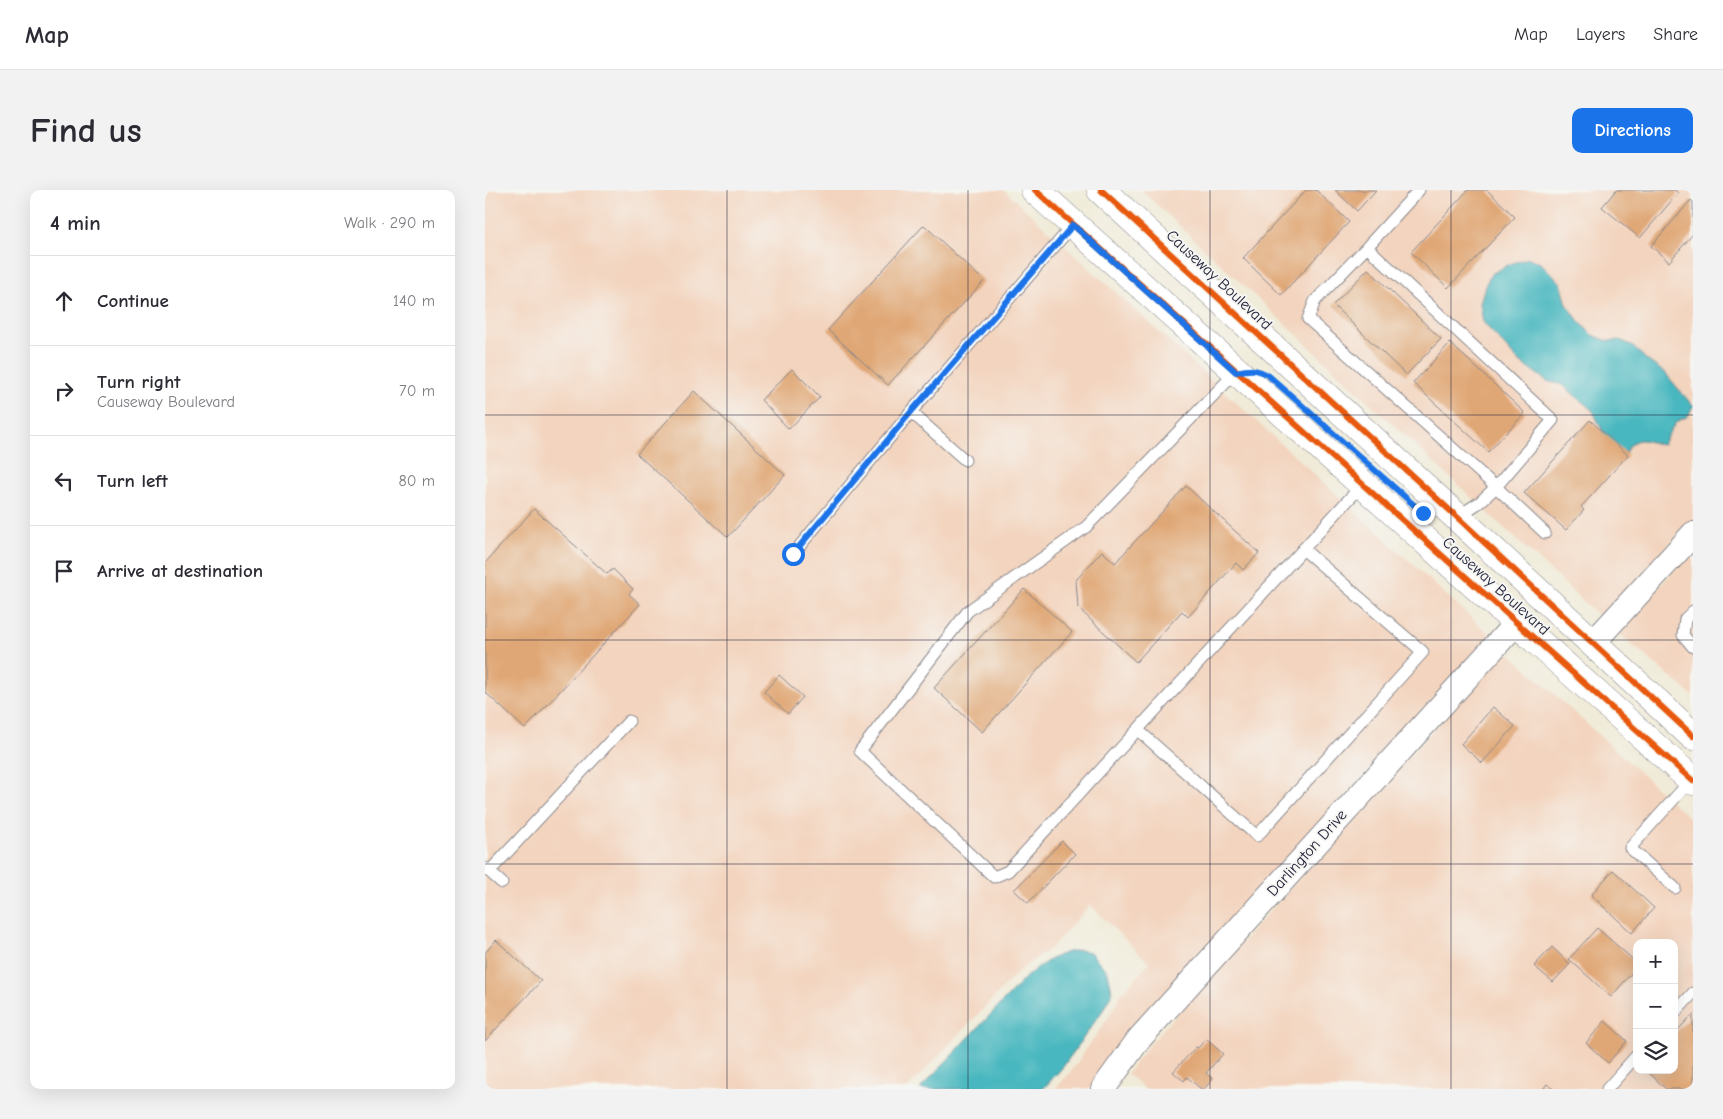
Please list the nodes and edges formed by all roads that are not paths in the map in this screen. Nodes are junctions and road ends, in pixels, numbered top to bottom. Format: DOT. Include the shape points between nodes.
graph roads {
  1 [pos="1035,190"];
  2 [pos="1101,190"];
  3 [pos="1419,190"];
  4 [pos="1073,225"];
  5 [pos="1367,247"];
  6 [pos="1236,372"];
  7 [pos="911,412"];
  8 [pos="965,460"];
  9 [pos="1362,485"];
  10 [pos="1496,487"];
  11 [pos="1457,517"];
  12 [pos="1545,533"];
  13 [pos="1693,534"];
  14 [pos="1303,549"];
  15 [pos="793,554"];
  16 [pos="1693,611"];
  17 [pos="1517,622"];
  18 [pos="1592,644"];
  19 [pos="1693,647"];
  20 [pos="629,721"];
  21 [pos="1137,730"];
  22 [pos="1693,736"];
  23 [pos="1693,752"];
  24 [pos="1692,780"];
  25 [pos="487,870"];
  26 [pos="502,883"];
  27 [pos="1675,888"];
  28 [pos="1693,993"];
  29 [pos="1678,1010"];
  30 [pos="1633,1060"];
  31 [pos="1103,1089"];
  32 [pos="1607,1089"];
  1 -- 4 [label="main road, Causeway Boulevard"];
  2 -- 11 [label="main road, Causeway Boulevard"];
  3 -- 5 [label="lane"];
  4 -- 6 [label="main road, Causeway Boulevard"];
  4 -- 7 [label="lane"];
  5 -- 10 [label="lane" via="1553,420"];
  5 -- 10 [label="lane" via="1315,301 1308,319"];
  6 -- 9 [label="main road, Causeway Boulevard"];
  6 -- 11 [label="main road" via="1252,368 1269,376 1432,520 1442,522"];
  6 -- 21 [label="lane" via="1086,527 968,611 860,751 994,877 1008,871"];
  7 -- 8 [label="lane"];
  7 -- 15 [label="lane"];
  9 -- 14 [label="lane"];
  9 -- 17 [label="main road, Causeway Boulevard"];
  10 -- 11 [label="lane"];
  10 -- 12 [label="lane"];
  11 -- 18 [label="main road, Causeway Boulevard"];
  13 -- 18 [label="street"];
  14 -- 21 [label="lane"];
  14 -- 21 [label="lane" via="1423,652 1257,836"];
  16 -- 19 [label="lane" via="1685,619 1683,635"];
  17 -- 23 [label="main road" via="1535,623 1559,640"];
  17 -- 24 [label="main road, Causeway Boulevard"];
  17 -- 31 [label="street, Darlington Drive" via="1139,1039"];
  18 -- 22 [label="main road, Causeway Boulevard"];
  20 -- 25 [label="lane"];
  24 -- 27 [label="lane" via="1630,848"];
  25 -- 26 [label="lane"];
  28 -- 29 [label="lane"];
  30 -- 32 [label="lane"];
}
